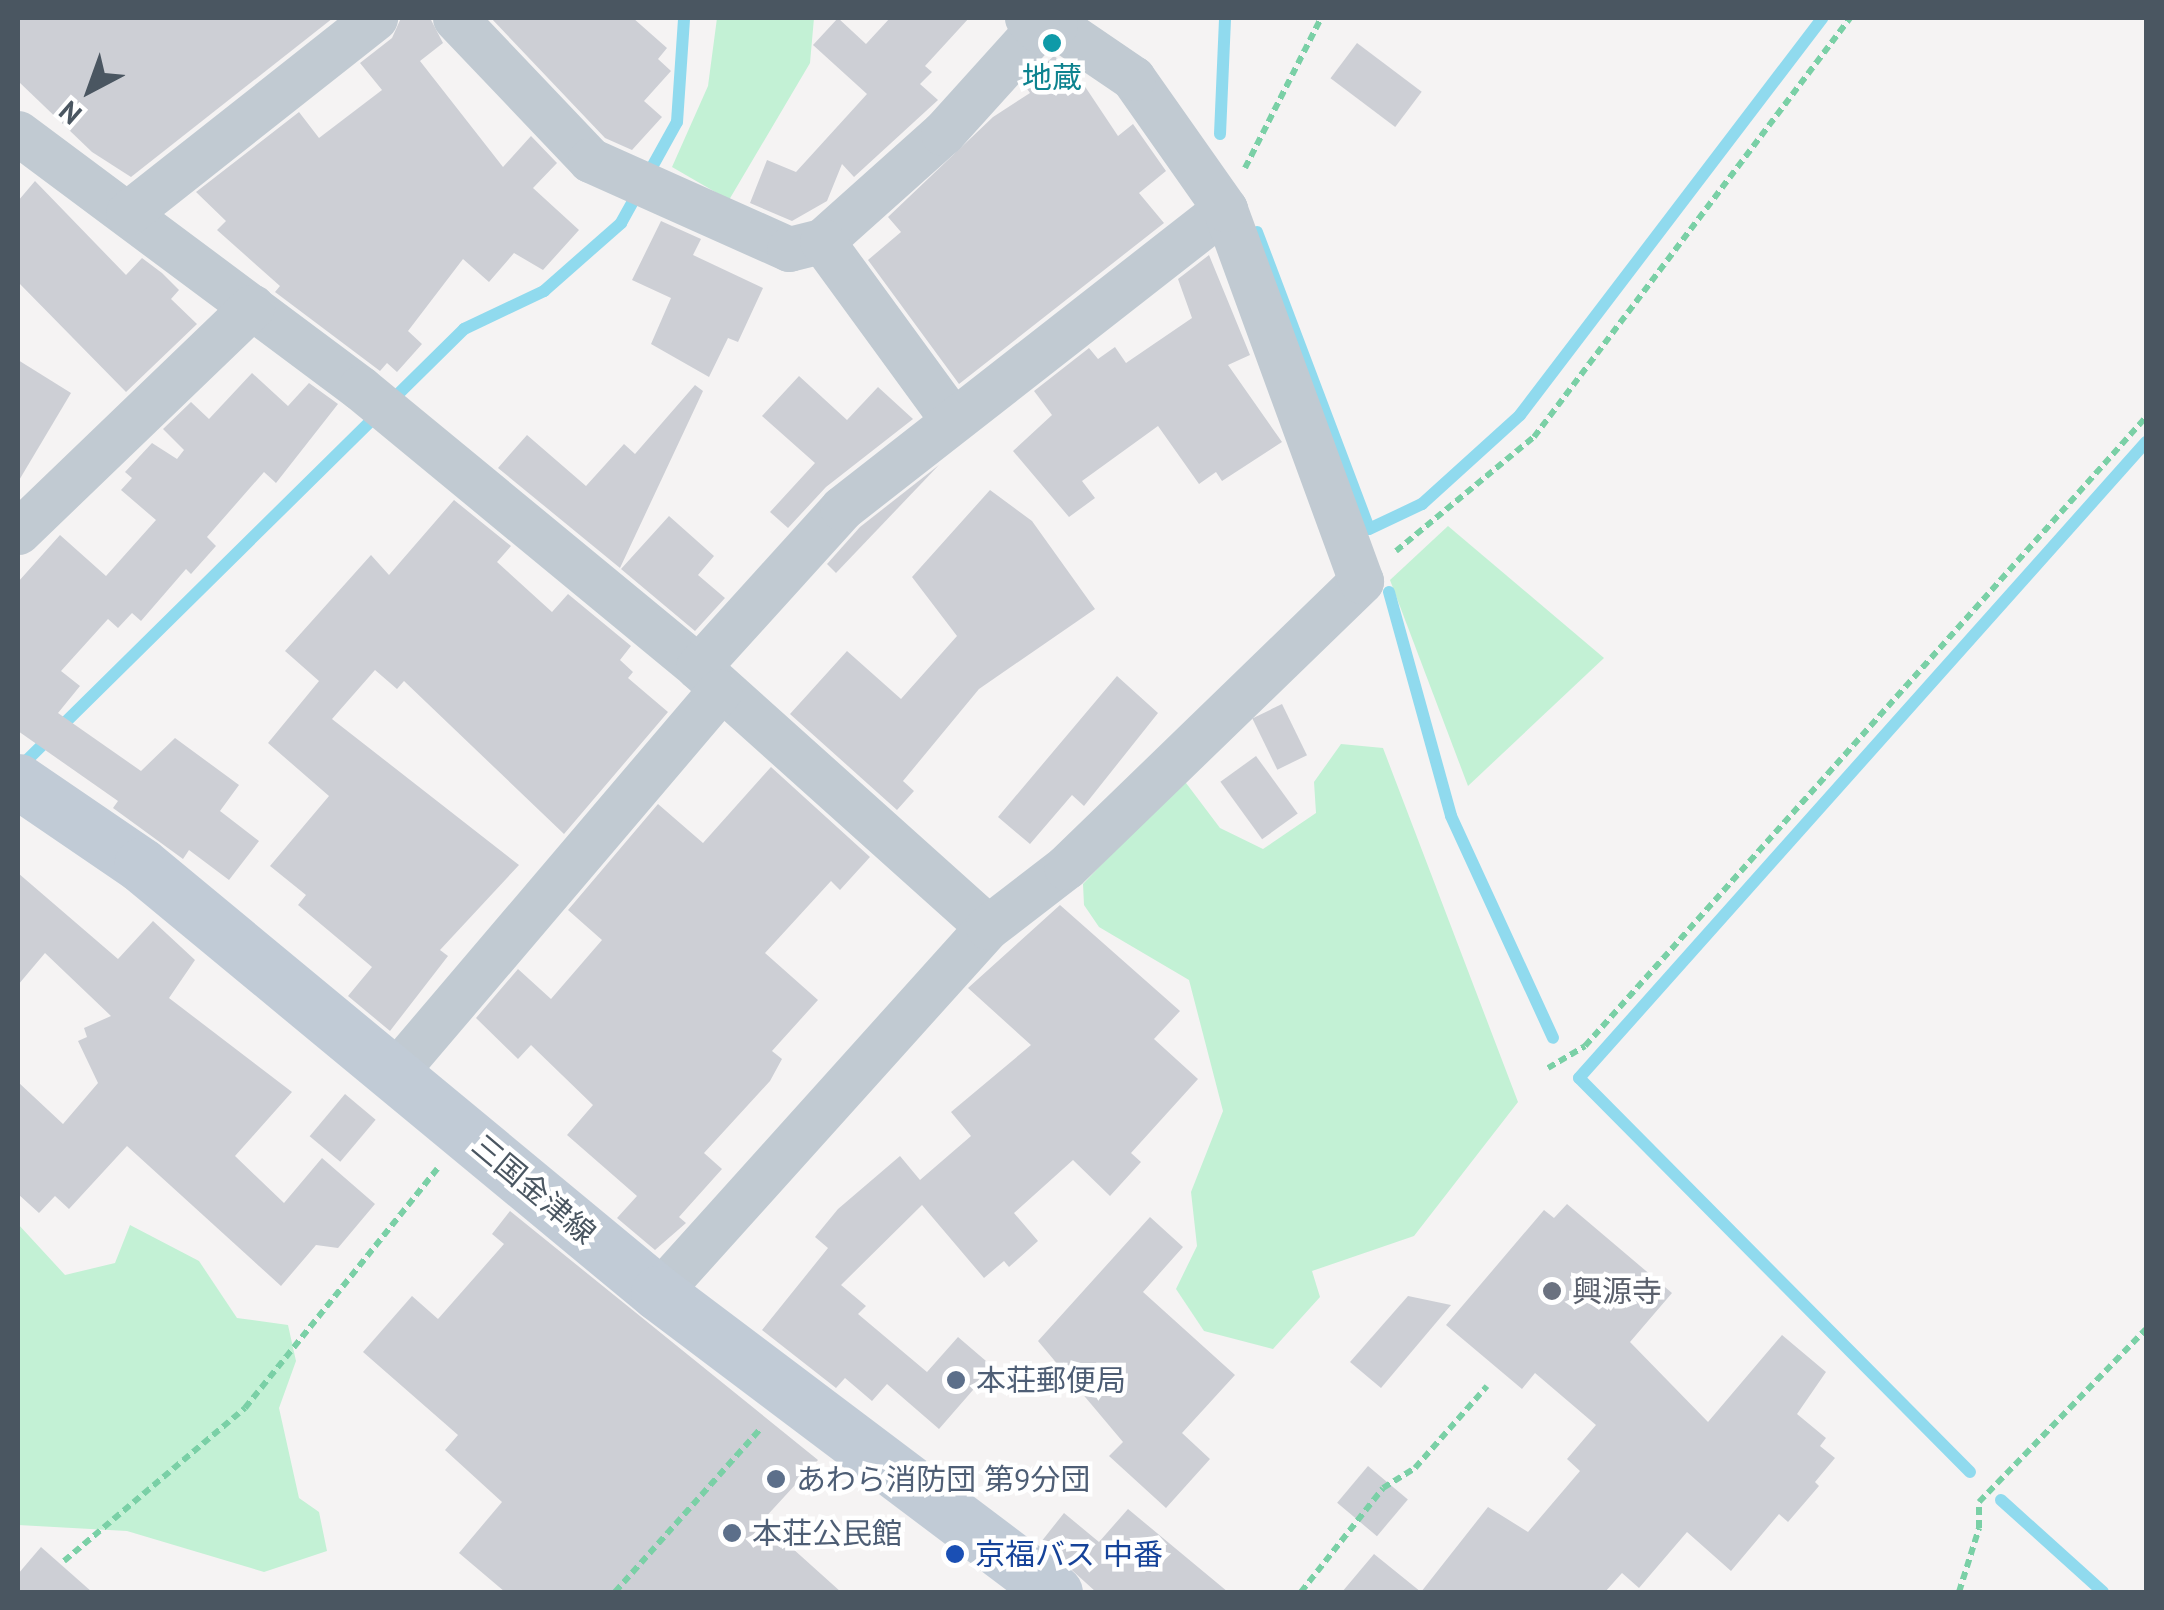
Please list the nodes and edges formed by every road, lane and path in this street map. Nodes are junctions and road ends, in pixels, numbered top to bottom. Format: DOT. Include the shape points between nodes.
graph roads {
  1 [pos="375,18"];
  2 [pos="456,18"];
  3 [pos="1321,18"];
  4 [pos="1850,18"];
  5 [pos="1032,23"];
  6 [pos="18,132"];
  7 [pos="1225,209"];
  8 [pos="128,213"];
  9 [pos="822,241"];
  10 [pos="252,307"];
  11 [pos="2146,417"];
  12 [pos="952,419"];
  13 [pos="18,532"];
  14 [pos="1361,580"];
  15 [pos="708,680"];
  16 [pos="22,784"];
  17 [pos="988,928"];
  18 [pos="1548,1068"];
  19 [pos="397,1070"];
  20 [pos="466,1133"];
  21 [pos="658,1293"];
  22 [pos="2146,1329"];
  23 [pos="1487,1386"];
  24 [pos="791,1395"];
  25 [pos="64,1561"];
  26 [pos="615,1592"];
  27 [pos="1055,1592"];
  28 [pos="1301,1592"];
  29 [pos="1958,1592"];
  1 -- 8 [label="street"];
  2 -- 9 [label="street" via="590,160 789,248"];
  3 -- 7 [label="path"];
  4 -- 14 [label="path" via="1534,437"];
  5 -- 7 [label="street" via="1055,26 1133,78"];
  5 -- 9 [label="street" via="943,133"];
  6 -- 8 [label="street"];
  7 -- 12 [label="street"];
  7 -- 14 [label="street"];
  8 -- 10 [label="street"];
  9 -- 12 [label="street"];
  10 -- 13 [label="street"];
  10 -- 15 [label="street"];
  11 -- 18 [label="path" via="1586,1046"];
  12 -- 15 [label="street" via="842,508"];
  14 -- 17 [label="street" via="1066,868"];
  15 -- 17 [label="street"];
  15 -- 19 [label="street"];
  16 -- 19 [label="main road, 三国金津線" via="142,865"];
  17 -- 21 [label="street"];
  19 -- 20 [label="main road, 三国金津線"];
  20 -- 21 [label="main road, 三国金津線"];
  20 -- 25 [label="path" via="245,1408"];
  21 -- 24 [label="main road, 三国金津線"];
  22 -- 29 [label="path" via="1979,1502 1980,1528"];
  23 -- 28 [label="path" via="1416,1468 1383,1488"];
  24 -- 26 [label="path"];
  24 -- 27 [label="main road, 三国金津線"];
}
